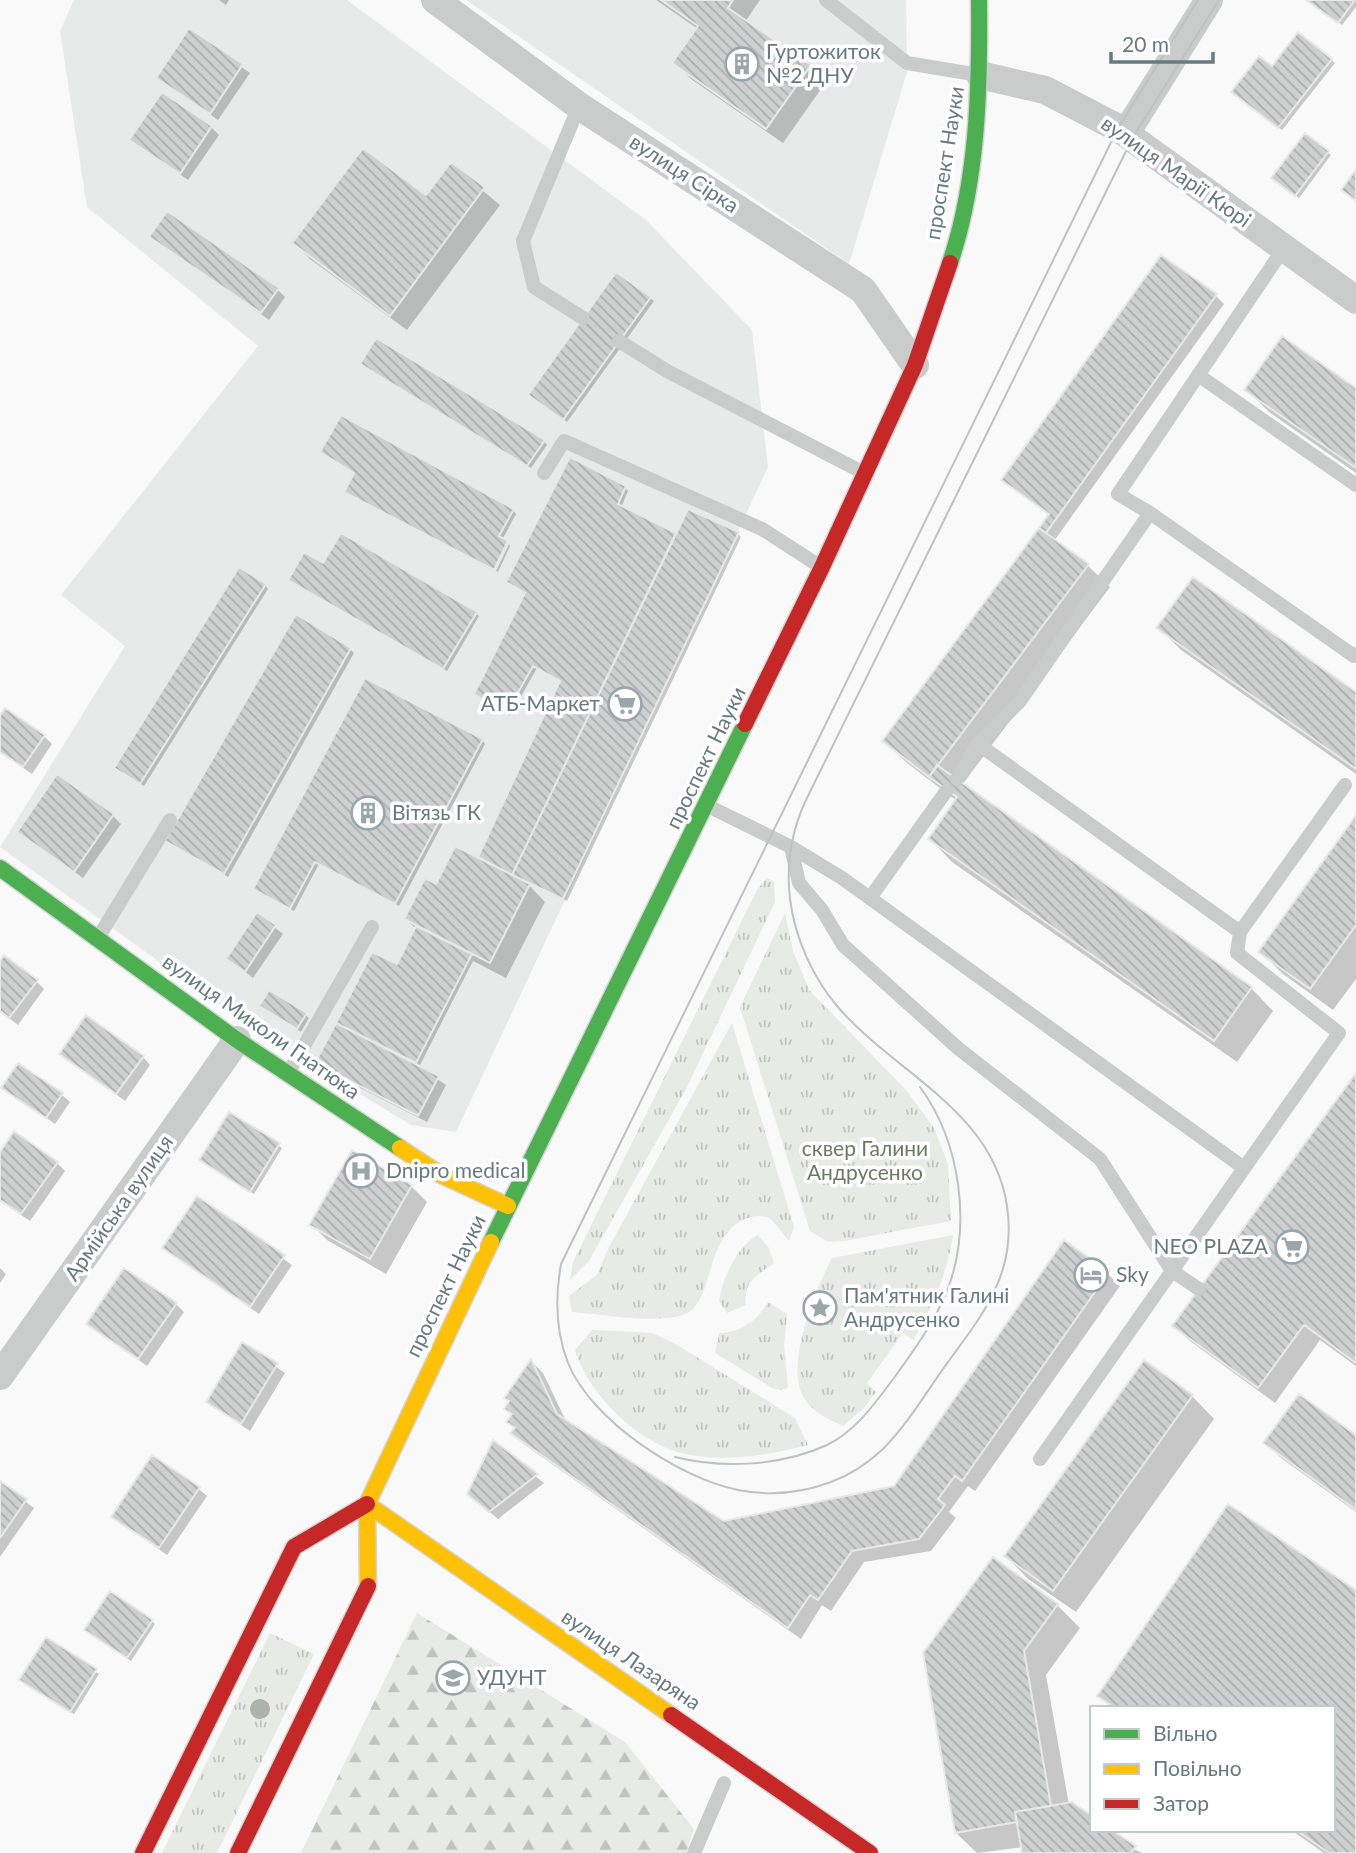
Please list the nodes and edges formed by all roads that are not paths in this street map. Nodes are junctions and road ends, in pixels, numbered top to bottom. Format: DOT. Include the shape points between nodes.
graph roads {
  1 [pos="435,0"];
  2 [pos="825,0"];
  3 [pos="979,0"];
  4 [pos="1209,0"];
  5 [pos="980,75"];
  6 [pos="579,106"];
  7 [pos="1126,133"];
  8 [pos="1284,248"];
  9 [pos="1356,300"];
  10 [pos="583,318"];
  11 [pos="619,341"];
  12 [pos="915,365"];
  13 [pos="1199,375"];
  14 [pos="544,473"];
  15 [pos="866,475"];
  16 [pos="1356,485"];
  17 [pos="1150,513"];
  18 [pos="822,567"];
  19 [pos="1356,654"];
  20 [pos="978,744"];
  21 [pos="1345,785"];
  22 [pos="706,806"];
  23 [pos="170,820"];
  24 [pos="791,847"];
  25 [pos="0,868"];
  26 [pos="870,898"];
  27 [pos="372,927"];
  28 [pos="1240,932"];
  29 [pos="98,938"];
  30 [pos="237,1040"];
  31 [pos="288,1073"];
  32 [pos="1244,1168"];
  33 [pos="508,1206"];
  34 [pos="1172,1271"];
  35 [pos="1199,1289"];
  36 [pos="0,1377"];
  37 [pos="1040,1459"];
  38 [pos="367,1504"];
  39 [pos="724,1783"];
  40 [pos="143,1853"];
  41 [pos="238,1853"];
  42 [pos="694,1853"];
  43 [pos="870,1853"];
  1 -- 6 [label="street, вулиця Сірка"];
  2 -- 5 [label="lane" via="907,63"];
  3 -- 5 [label="main road, проспект Науки"];
  4 -- 7 [label="street"];
  5 -- 7 [label="street, вулиця Марії Кюрі" via="1045,90"];
  5 -- 12 [label="main road, проспект Науки" via="958,238"];
  6 -- 10 [label="lane" via="523,242 534,287"];
  6 -- 12 [label="street, вулиця Сірка" via="863,290"];
  7 -- 8 [label="street, вулиця Марії Кюрі"];
  8 -- 9 [label="street, вулиця Марії Кюрі"];
  8 -- 13 [label="lane"];
  11 -- 15 [label="lane"];
  12 -- 15 [label="main road, проспект Науки"];
  13 -- 16 [label="lane"];
  13 -- 17 [label="lane" via="1118,494"];
  14 -- 18 [label="lane" via="564,441 762,529"];
  15 -- 18 [label="main road, проспект Науки"];
  17 -- 19 [label="lane"];
  17 -- 20 [label="lane" via="1020,701"];
  18 -- 22 [label="main road, проспект Науки"];
  20 -- 26 [label="lane"];
  20 -- 28 [label="lane"];
  21 -- 28 [label="lane"];
  22 -- 24 [label="lane"];
  22 -- 33 [label="main road, проспект Науки"];
  23 -- 29 [label="lane"];
  24 -- 26 [label="lane"];
  24 -- 34 [label="lane" via="799,883 843,945 959,1049 1100,1159"];
  25 -- 29 [label="main road, вулиця Миколи Гнатюка"];
  26 -- 32 [label="lane"];
  27 -- 31 [label="lane"];
  28 -- 32 [label="lane" via="1237,953 1339,1033"];
  29 -- 30 [label="main road, вулиця Миколи Гнатюка"];
  30 -- 31 [label="main road, вулиця Миколи Гнатюка"];
  30 -- 36 [label="street, Армійська вулиця"];
  31 -- 33 [label="main road, вулиця Миколи Гнатюка" via="441,1175"];
  32 -- 34 [label="lane"];
  33 -- 38 [label="main road, проспект Науки"];
  34 -- 35 [label="lane"];
  34 -- 37 [label="lane"];
  38 -- 40 [label="main road" via="294,1546"];
  38 -- 41 [label="main road, проспект Науки" via="370,1583"];
  38 -- 43 [label="main road, вулиця Лазаряна"];
  39 -- 42 [label="lane"];
}
